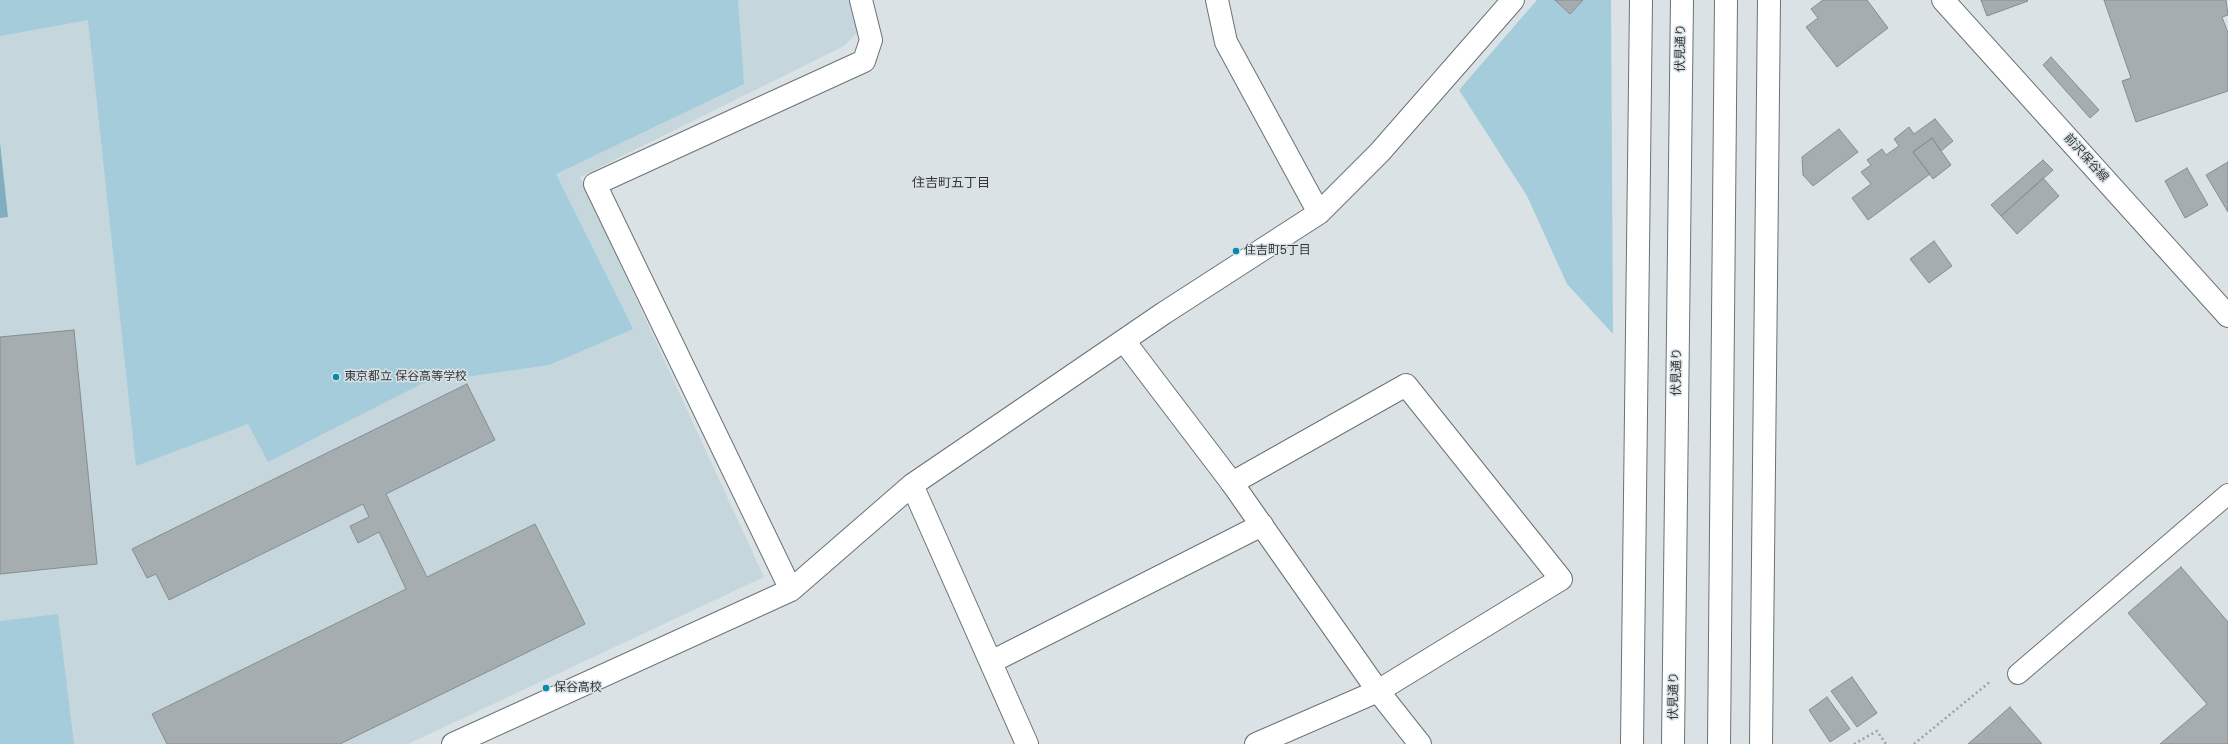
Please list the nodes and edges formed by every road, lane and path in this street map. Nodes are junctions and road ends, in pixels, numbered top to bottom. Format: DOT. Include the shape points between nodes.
graph roads {
  1 [pos="860,0"];
  2 [pos="1217,0"];
  3 [pos="1513,0"];
  4 [pos="1641,0"];
  5 [pos="1682,0"];
  6 [pos="1726,0"];
  7 [pos="1769,0"];
  8 [pos="1943,0"];
  9 [pos="1319,213"];
  10 [pos="2228,316"];
  11 [pos="1124,341"];
  12 [pos="1232,483"];
  13 [pos="912,485"];
  14 [pos="2228,494"];
  15 [pos="1262,525"];
  16 [pos="791,590"];
  17 [pos="991,662"];
  18 [pos="2018,674"];
  19 [pos="1378,691"];
  20 [pos="453,744"];
  21 [pos="1027,744"];
  22 [pos="1256,744"];
  23 [pos="1420,744"];
  24 [pos="1632,744"];
  25 [pos="1673,744"];
  26 [pos="1719,744"];
  27 [pos="1761,744"];
  28 [pos="1854,744"];
  29 [pos="1886,744"];
  30 [pos="1914,744"];
  1 -- 16 [label="street" via="871,40 864,61 595,184"];
  2 -- 9 [label="street" via="1226,42"];
  3 -- 9 [label="street" via="1380,152"];
  4 -- 24 [label="street"];
  5 -- 25 [label="street, 伏見通り"];
  6 -- 26 [label="street"];
  7 -- 27 [label="street"];
  8 -- 10 [label="street, 前沢保谷線"];
  9 -- 11 [label="street"];
  11 -- 12 [label="street"];
  11 -- 13 [label="street"];
  12 -- 15 [label="street"];
  12 -- 19 [label="street" via="1406,385 1561,579"];
  13 -- 16 [label="street"];
  13 -- 17 [label="street"];
  14 -- 18 [label="lane"];
  15 -- 17 [label="street"];
  15 -- 19 [label="street"];
  16 -- 20 [label="street"];
  17 -- 21 [label="street"];
  18 -- 30 [label="path" via="2004,669"];
  19 -- 22 [label="street"];
  19 -- 23 [label="street"];
  28 -- 29 [label="path" via="1877,731"];
}
